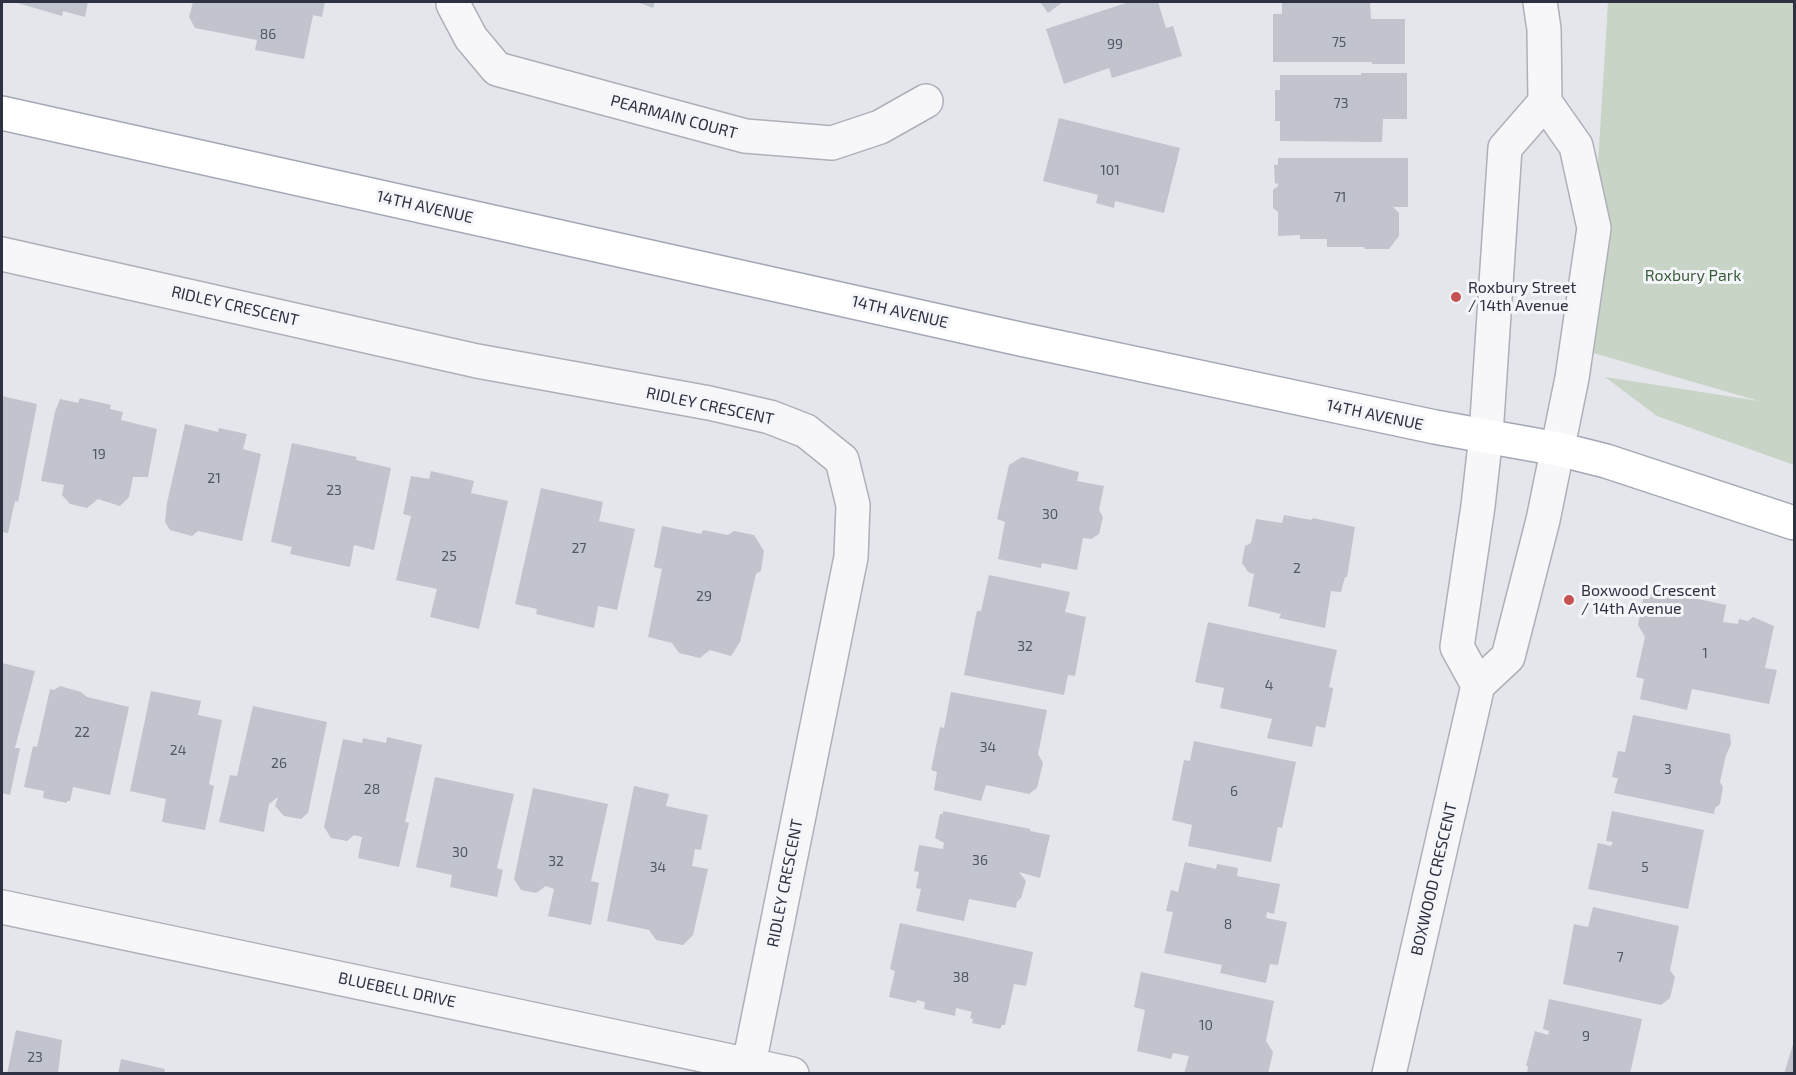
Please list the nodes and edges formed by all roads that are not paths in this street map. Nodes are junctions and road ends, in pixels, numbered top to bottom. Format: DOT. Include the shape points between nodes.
graph roads {
  1 [pos="453,2"];
  2 [pos="1540,2"];
  3 [pos="926,101"];
  4 [pos="1545,102"];
  5 [pos="2,113"];
  6 [pos="2,254"];
  7 [pos="1486,435"];
  8 [pos="1558,449"];
  9 [pos="1794,523"];
  10 [pos="1478,686"];
  11 [pos="2,907"];
  12 [pos="749,1064"];
  13 [pos="792,1074"];
  14 [pos="1389,1074"];
  1 -- 3 [label="street, PEARMAIN COURT" via="471,38 497,69 745,136 832,143 880,127"];
  2 -- 4 [label="street"];
  4 -- 7 [label="street" via="1505,148"];
  4 -- 8 [label="street" via="1576,146 1594,228"];
  5 -- 7 [label="main road, 14TH AVENUE" via="1020,339"];
  6 -- 12 [label="street, RIDLEY CRESCENT" via="477,361 770,417 806,431 842,460 852,505 851,557"];
  7 -- 8 [label="main road, 14TH AVENUE"];
  7 -- 10 [label="street" via="1457,647"];
  8 -- 9 [label="main road, 14TH AVENUE"];
  8 -- 10 [label="street" via="1508,657"];
  10 -- 14 [label="street, BOXWOOD CRESCENT"];
  11 -- 12 [label="street, BLUEBELL DRIVE"];
  12 -- 13 [label="street, BLUEBELL DRIVE"];
}
